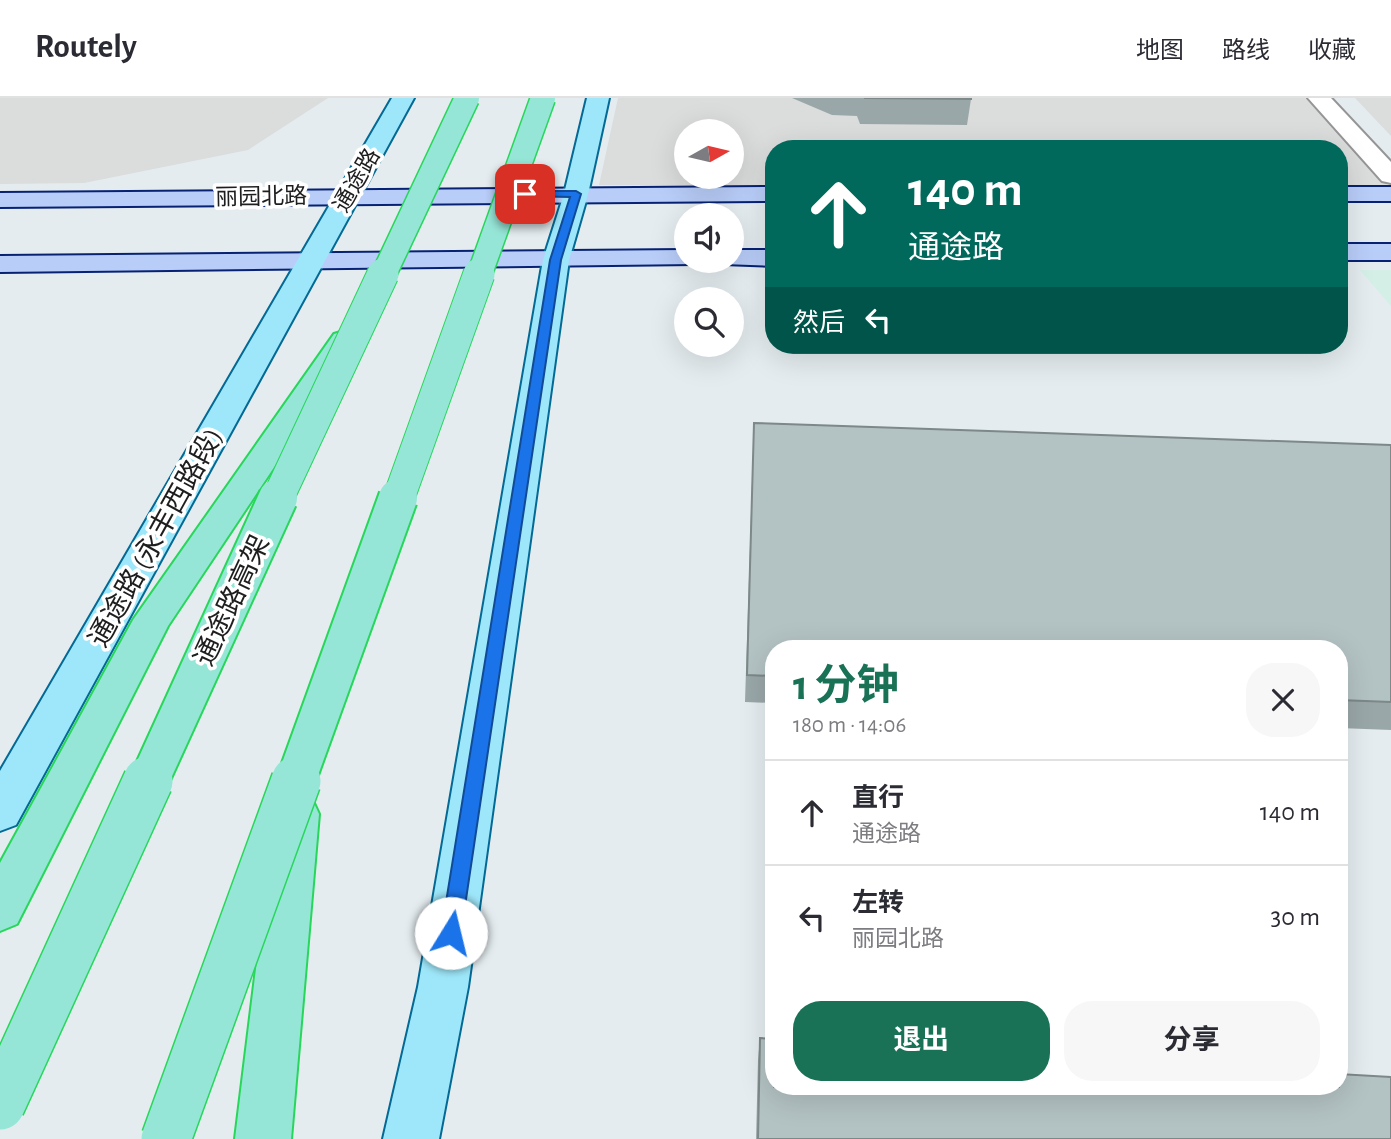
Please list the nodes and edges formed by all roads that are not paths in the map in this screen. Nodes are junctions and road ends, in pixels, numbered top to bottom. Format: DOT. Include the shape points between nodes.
graph roads {
  1 [pos="403,98"];
  2 [pos="467,98"];
  3 [pos="543,98"];
  4 [pos="598,98"];
  5 [pos="1319,98"];
  6 [pos="1391,176"];
  7 [pos="576,194"];
  8 [pos="765,194"];
  9 [pos="1348,194"];
  10 [pos="1391,194"];
  11 [pos="346,195"];
  12 [pos="0,200"];
  13 [pos="1348,252"];
  14 [pos="1391,252"];
  15 [pos="674,258"];
  16 [pos="744,258"];
  17 [pos="765,258"];
  18 [pos="556,260"];
  19 [pos="310,262"];
  20 [pos="0,264"];
  21 [pos="371,301"];
  22 [pos="301,770"];
  23 [pos="0,812"];
  24 [pos="0,909"];
  25 [pos="0,1105"];
  26 [pos="166,1139"];
  27 [pos="263,1139"];
  28 [pos="411,1139"];
  1 -- 11 [label="main road, 通途路"];
  2 -- 21 [label="highway, 通途路高架, bridge"];
  3 -- 22 [label="highway, bridge"];
  4 -- 7 [label="main road"];
  5 -- 6 [label="street"];
  7 -- 8 [label="main road, 丽园北路"];
  7 -- 11 [label="main road, 丽园北路"];
  7 -- 18 [label="main road"];
  9 -- 10 [label="main road"];
  11 -- 12 [label="main road, 丽园北路"];
  11 -- 19 [label="main road, 通途路"];
  13 -- 14 [label="main road"];
  15 -- 18 [label="main road"];
  16 -- 17 [label="main road"];
  18 -- 19 [label="main road"];
  18 -- 28 [label="main road" via="443,987"];
  19 -- 20 [label="main road"];
  19 -- 23 [label="main road, 通途路 (永丰西路段)"];
  21 -- 24 [label="highway, bridge" via="152,620"];
  21 -- 25 [label="highway, 通途路高架, bridge"];
  22 -- 26 [label="highway, bridge"];
  22 -- 27 [label="highway, bridge"];
}
